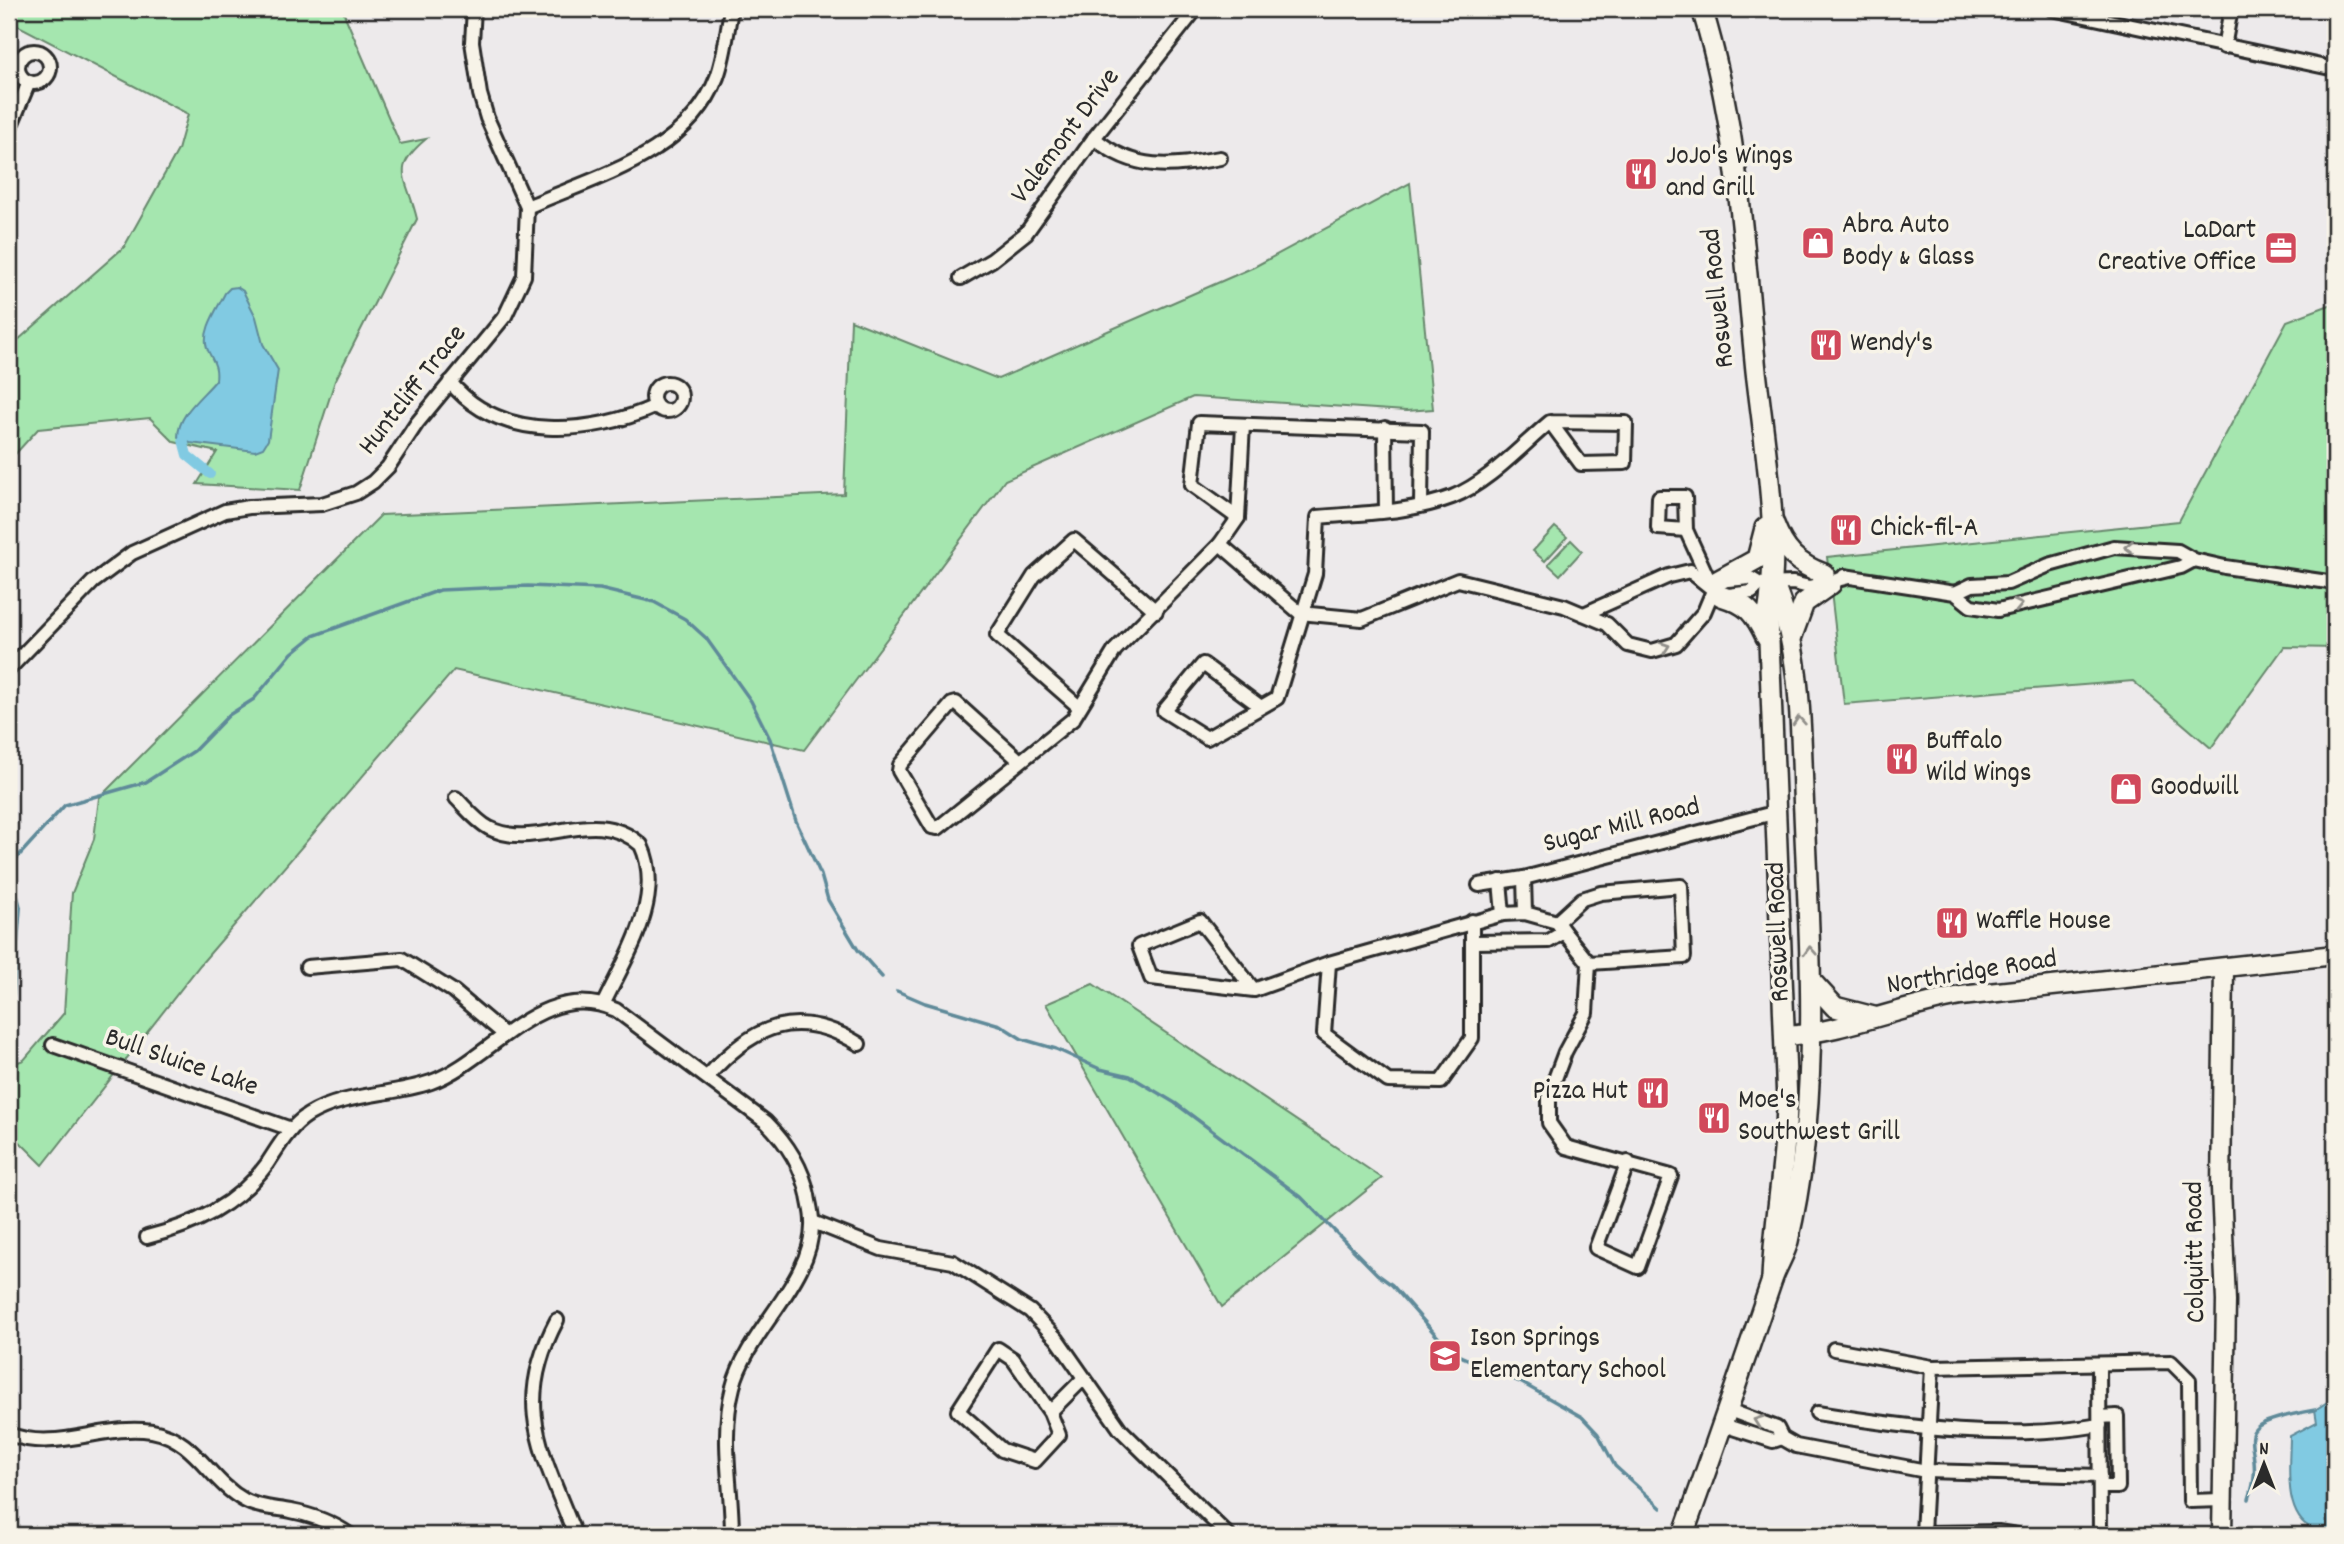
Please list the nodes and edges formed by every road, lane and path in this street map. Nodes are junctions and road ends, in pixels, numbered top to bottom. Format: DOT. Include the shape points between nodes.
graph roads {
  1 [pos="474,9"];
  2 [pos="731,9"];
  3 [pos="1196,9"];
  4 [pos="1702,9"];
  5 [pos="2052,9"];
  6 [pos="2231,9"];
  7 [pos="2093,14"];
  8 [pos="2224,47"];
  9 [pos="2335,69"];
  10 [pos="29,82"];
  11 [pos="9,130"];
  12 [pos="1094,138"];
  13 [pos="1220,158"];
  14 [pos="527,207"];
  15 [pos="961,278"];
  16 [pos="450,382"];
  17 [pos="656,406"];
  18 [pos="1550,422"];
  19 [pos="1243,425"];
  20 [pos="1385,428"];
  21 [pos="1421,505"];
  22 [pos="1386,511"];
  23 [pos="1769,514"];
  24 [pos="1238,518"];
  25 [pos="1686,530"];
  26 [pos="1220,544"];
  27 [pos="2194,560"];
  28 [pos="1835,578"];
  29 [pos="1767,583"];
  30 [pos="2335,583"];
  31 [pos="1717,588"];
  32 [pos="1955,593"];
  33 [pos="1156,611"];
  34 [pos="1300,613"];
  35 [pos="1584,614"];
  36 [pos="1791,640"];
  37 [pos="1770,646"];
  38 [pos="9,668"];
  39 [pos="1079,707"];
  40 [pos="1261,707"];
  41 [pos="1019,760"];
  42 [pos="456,798"];
  43 [pos="1777,812"];
  44 [pos="1524,878"];
  45 [pos="1500,881"];
  46 [pos="1479,885"];
  47 [pos="1525,913"];
  48 [pos="1503,914"];
  49 [pos="1472,922"];
  50 [pos="1561,927"];
  51 [pos="1474,942"];
  52 [pos="2335,956"];
  53 [pos="1329,963"];
  54 [pos="1589,963"];
  55 [pos="307,967"];
  56 [pos="2224,968"];
  57 [pos="1811,981"];
  58 [pos="1254,990"];
  59 [pos="603,1005"];
  60 [pos="1874,1017"];
  61 [pos="504,1034"];
  62 [pos="1811,1034"];
  63 [pos="1787,1037"];
  64 [pos="859,1044"];
  65 [pos="53,1045"];
  66 [pos="708,1076"];
  67 [pos="291,1129"];
  68 [pos="1628,1162"];
  69 [pos="813,1222"];
  70 [pos="147,1237"];
  71 [pos="1772,1279"];
  72 [pos="557,1320"];
  73 [pos="1834,1349"];
  74 [pos="2099,1364"];
  75 [pos="1932,1367"];
  76 [pos="1083,1379"];
  77 [pos="1050,1412"];
  78 [pos="1817,1413"];
  79 [pos="1726,1417"];
  80 [pos="2100,1421"];
  81 [pos="1929,1430"];
  82 [pos="9,1434"];
  83 [pos="1926,1471"];
  84 [pos="2100,1482"];
  85 [pos="2222,1500"];
  86 [pos="350,1535"];
  87 [pos="575,1535"];
  88 [pos="732,1535"];
  89 [pos="1228,1535"];
  90 [pos="1683,1535"];
  91 [pos="2017,1535"];
  92 [pos="2100,1535"];
  93 [pos="2222,1535"];
  1 -- 14 [label="street, Huntcliff Trace" via="472,42 480,94"];
  2 -- 14 [label="street" via="716,79 684,128 648,154"];
  3 -- 12 [label="street, Valemont Drive"];
  4 -- 23 [label="main road, Roswell Road" via="1723,92 1734,164"];
  5 -- 7 [label="street"];
  6 -- 8 [label="street"];
  7 -- 8 [label="street"];
  8 -- 9 [label="street"];
  10 -- 11 [label="street"];
  12 -- 13 [label="street" via="1119,156 1148,166"];
  12 -- 15 [label="street, Valemont Drive" via="1026,233"];
  14 -- 16 [label="street, Huntcliff Trace" via="527,250 518,294"];
  16 -- 17 [label="street" via="460,394 490,412 546,428 604,425"];
  16 -- 38 [label="street, Huntcliff Trace" via="387,467 356,493 321,504 225,511 132,553 93,582"];
  18 -- 18 [label="street" via="1581,464 1625,463 1626,423"];
  18 -- 21 [label="street" via="1478,482 1452,497"];
  19 -- 20 [label="street"];
  19 -- 24 [label="street"];
  19 -- 24 [label="street" via="1198,424 1192,485"];
  20 -- 21 [label="street" via="1422,431"];
  20 -- 22 [label="street"];
  21 -- 22 [label="street"];
  22 -- 34 [label="street" via="1316,520 1315,574"];
  23 -- 28 [label="main road" via="1792,557 1802,566"];
  23 -- 29 [label="main road, Roswell Road"];
  23 -- 31 [label="main road" via="1757,559"];
  24 -- 26 [label="street"];
  25 -- 31 [label="street"];
  26 -- 33 [label="street"];
  26 -- 34 [label="street"];
  27 -- 30 [label="street"];
  27 -- 32 [label="street, one-way" via="2178,551 2114,547 2049,565 2008,583 1972,585"];
  32 -- 27 [label="street, one-way" via="1971,606 1998,610 2181,567"];
  28 -- 29 [label="street" via="1810,587"];
  28 -- 32 [label="street"];
  28 -- 36 [label="main road" via="1804,603"];
  29 -- 31 [label="street" via="1750,578"];
  29 -- 36 [label="main road, Roswell Road" via="1787,615"];
  29 -- 37 [label="main road, Roswell Road"];
  31 -- 35 [label="street" via="1690,571"];
  35 -- 31 [label="street, one-way" via="1607,625 1628,645 1652,651 1676,644 1704,612"];
  31 -- 37 [label="main road" via="1743,602"];
  33 -- 39 [label="street" via="1115,650"];
  33 -- 39 [label="street" via="1074,540 1034,576 997,635"];
  34 -- 35 [label="street" via="1362,619 1458,580"];
  34 -- 40 [label="street" via="1277,698"];
  57 -- 36 [label="main road, Roswell Road, one-way" via="1801,750"];
  37 -- 43 [label="main road, Roswell Road"];
  39 -- 41 [label="street" via="1073,719"];
  40 -- 40 [label="street" via="1207,738 1164,711 1203,664"];
  41 -- 41 [label="street" via="938,828 932,828 899,771 956,703"];
  42 -- 59 [label="street" via="480,822 501,833 607,826 641,845 648,871 644,917"];
  43 -- 44 [label="street, Sugar Mill Road"];
  43 -- 63 [label="main road, Roswell Road"];
  44 -- 45 [label="street, Sugar Mill Road"];
  44 -- 47 [label="street"];
  45 -- 46 [label="street, Sugar Mill Road"];
  45 -- 48 [label="street"];
  47 -- 48 [label="street"];
  47 -- 50 [label="street"];
  48 -- 49 [label="street"];
  49 -- 51 [label="street"];
  49 -- 53 [label="street"];
  50 -- 51 [label="street" via="1549,941"];
  50 -- 54 [label="street"];
  50 -- 54 [label="street" via="1582,899 1681,886 1684,957"];
  51 -- 53 [label="street" via="1472,1038 1441,1082 1388,1081 1324,1034"];
  52 -- 56 [label="street, Northridge Road"];
  53 -- 58 [label="street"];
  54 -- 68 [label="street" via="1586,1013 1549,1095 1549,1123 1566,1147"];
  55 -- 61 [label="street" via="402,960 453,991"];
  56 -- 60 [label="street, Northridge Road" via="1961,996"];
  56 -- 85 [label="street, Colquitt Road"];
  57 -- 60 [label="main road" via="1835,1007"];
  57 -- 62 [label="main road, Roswell Road"];
  58 -- 58 [label="street" via="1200,921 1139,946 1151,978"];
  59 -- 61 [label="street" via="552,1009"];
  59 -- 66 [label="street"];
  60 -- 62 [label="street, Northridge Road"];
  61 -- 67 [label="street" via="435,1081 321,1108"];
  62 -- 63 [label="street, Northridge Road"];
  62 -- 71 [label="main road, Roswell Road" via="1800,1170 1787,1243"];
  63 -- 71 [label="main road, Roswell Road" via="1786,1150"];
  64 -- 66 [label="street" via="821,1026 779,1026 741,1042"];
  65 -- 67 [label="street, Bull Sluice Lake"];
  66 -- 69 [label="street" via="766,1122 787,1145 806,1184"];
  67 -- 70 [label="street" via="256,1178 222,1208"];
  68 -- 68 [label="street" via="1671,1176 1638,1267 1596,1248"];
  69 -- 76 [label="street" via="881,1249 953,1262 1030,1311"];
  69 -- 88 [label="street" via="799,1271 745,1355 732,1387 726,1445"];
  71 -- 79 [label="main road, Roswell Road"];
  72 -- 87 [label="street" via="537,1365 532,1406 542,1450"];
  73 -- 75 [label="street"];
  74 -- 75 [label="street"];
  74 -- 80 [label="street"];
  74 -- 85 [label="street" via="2171,1362 2182,1371 2189,1380 2190,1393 2190,1501"];
  75 -- 81 [label="street"];
  76 -- 77 [label="street"];
  76 -- 89 [label="street" via="1119,1429"];
  77 -- 77 [label="street" via="1013,1360 998,1349 958,1410 1002,1450 1035,1461 1059,1435"];
  78 -- 81 [label="street"];
  79 -- 83 [label="street" via="1773,1441 1782,1438 1796,1446"];
  79 -- 90 [label="main road, Roswell Road"];
  80 -- 81 [label="street" via="2071,1430"];
  80 -- 84 [label="street"];
  80 -- 84 [label="street" via="2118,1416 2118,1487"];
  81 -- 83 [label="street"];
  82 -- 86 [label="street" via="30,1440 62,1440 133,1430 154,1432 185,1445 244,1500 312,1516"];
  83 -- 84 [label="street"];
  83 -- 91 [label="street" via="1923,1533"];
  84 -- 92 [label="street"];
  85 -- 93 [label="street, Colquitt Road"];
}
